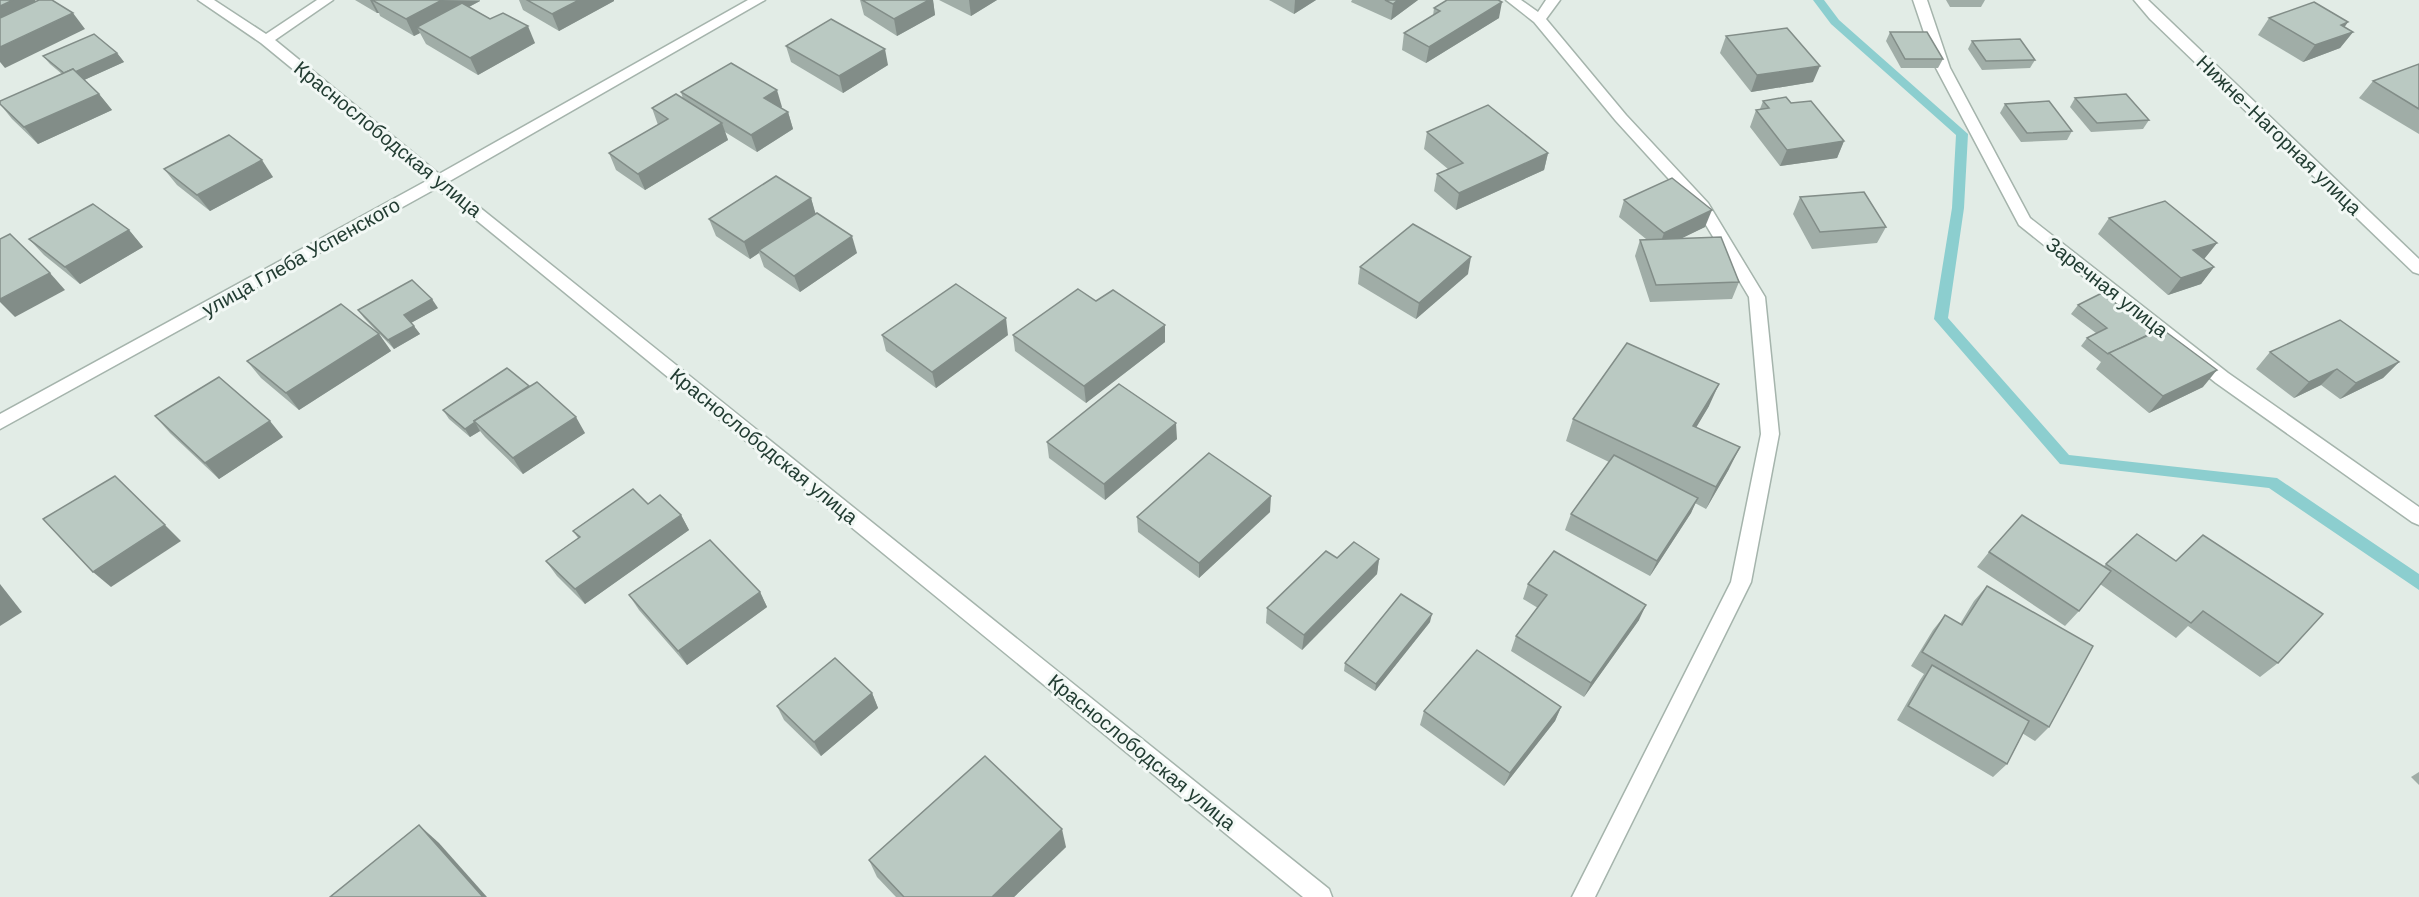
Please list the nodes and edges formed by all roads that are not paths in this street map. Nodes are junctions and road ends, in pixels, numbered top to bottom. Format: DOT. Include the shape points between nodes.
graph roads {
  1 [pos="205,0"];
  2 [pos="326,0"];
  3 [pos="758,0"];
  4 [pos="1513,0"];
  5 [pos="1553,0"];
  6 [pos="1920,0"];
  7 [pos="2141,0"];
  8 [pos="1539,19"];
  9 [pos="266,39"];
  10 [pos="438,182"];
  11 [pos="2419,268"];
  12 [pos="0,422"];
  13 [pos="2419,517"];
  14 [pos="1321,897"];
  15 [pos="1583,897"];
  1 -- 9 [label="street, Краснослободская улица"];
  2 -- 9 [label="street"];
  3 -- 10 [label="street, улица Глеба Успенского"];
  4 -- 8 [label="street"];
  5 -- 8 [label="street"];
  6 -- 13 [label="street, Заречная улица" via="1943,68 2024,221 2222,378"];
  7 -- 11 [label="street, Нижне-Нагорная улица"];
  8 -- 15 [label="street" via="1621,118 1704,207 1757,297 1770,434 1741,582"];
  9 -- 10 [label="street, Краснослободская улица"];
  10 -- 12 [label="street, улица Глеба Успенского"];
  10 -- 14 [label="street, Краснослободская улица"];
}
